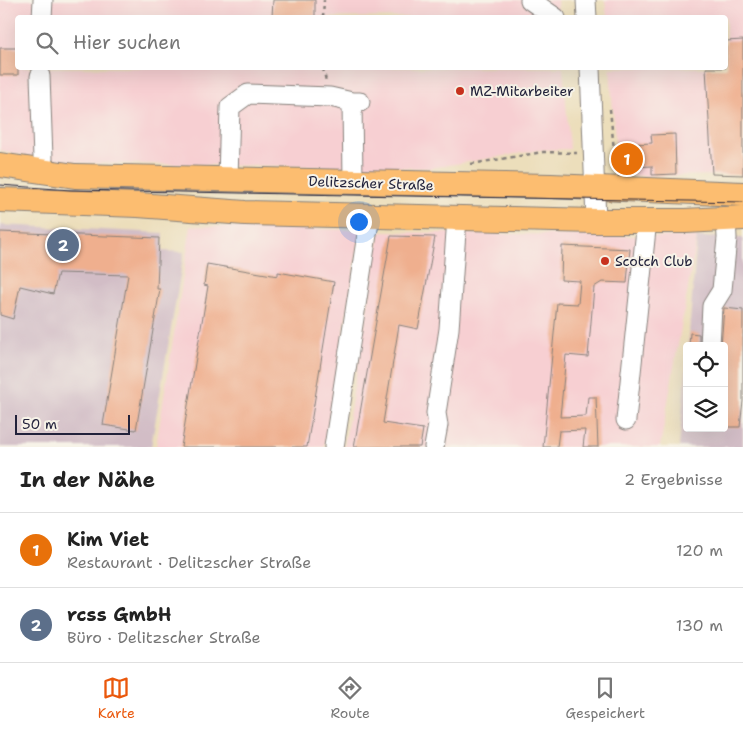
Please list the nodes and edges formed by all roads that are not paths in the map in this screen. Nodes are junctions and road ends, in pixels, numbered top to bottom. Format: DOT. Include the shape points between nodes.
graph roads {
  1 [pos="43,0"];
  2 [pos="530,0"];
  3 [pos="586,0"];
  4 [pos="42,15"];
  5 [pos="552,15"];
  6 [pos="587,15"];
  7 [pos="590,70"];
  8 [pos="40,76"];
  9 [pos="0,165"];
  10 [pos="41,172"];
  11 [pos="228,179"];
  12 [pos="353,182"];
  13 [pos="596,189"];
  14 [pos="743,194"];
  15 [pos="0,200"];
  16 [pos="370,215"];
  17 [pos="457,218"];
  18 [pos="734,218"];
  19 [pos="647,220"];
  20 [pos="596,221"];
  21 [pos="710,342"];
  22 [pos="626,420"];
  23 [pos="334,447"];
  24 [pos="434,447"];
  1 -- 4 [label="street"];
  2 -- 5 [label="street"];
  3 -- 6 [label="street"];
  7 -- 13 [label="street"];
  8 -- 10 [label="street"];
  9 -- 10 [label="main road, Delitzscher Straße"];
  10 -- 11 [label="main road, Delitzscher Straße" via="75,176"];
  11 -- 12 [label="main road, Delitzscher Straße"];
  11 -- 12 [label="street" via="230,107 248,94 330,97 356,102"];
  12 -- 13 [label="main road, Delitzscher Straße"];
  13 -- 14 [label="main road, Delitzscher Straße"];
  13 -- 20 [label="street"];
  15 -- 16 [label="main road" via="138,205 245,214"];
  16 -- 17 [label="main road"];
  16 -- 23 [label="street"];
  17 -- 20 [label="main road"];
  17 -- 24 [label="street"];
  18 -- 19 [label="main road"];
  18 -- 21 [label="street" via="727,238 722,290 712,306"];
  19 -- 20 [label="main road"];
  19 -- 22 [label="street"];
}
